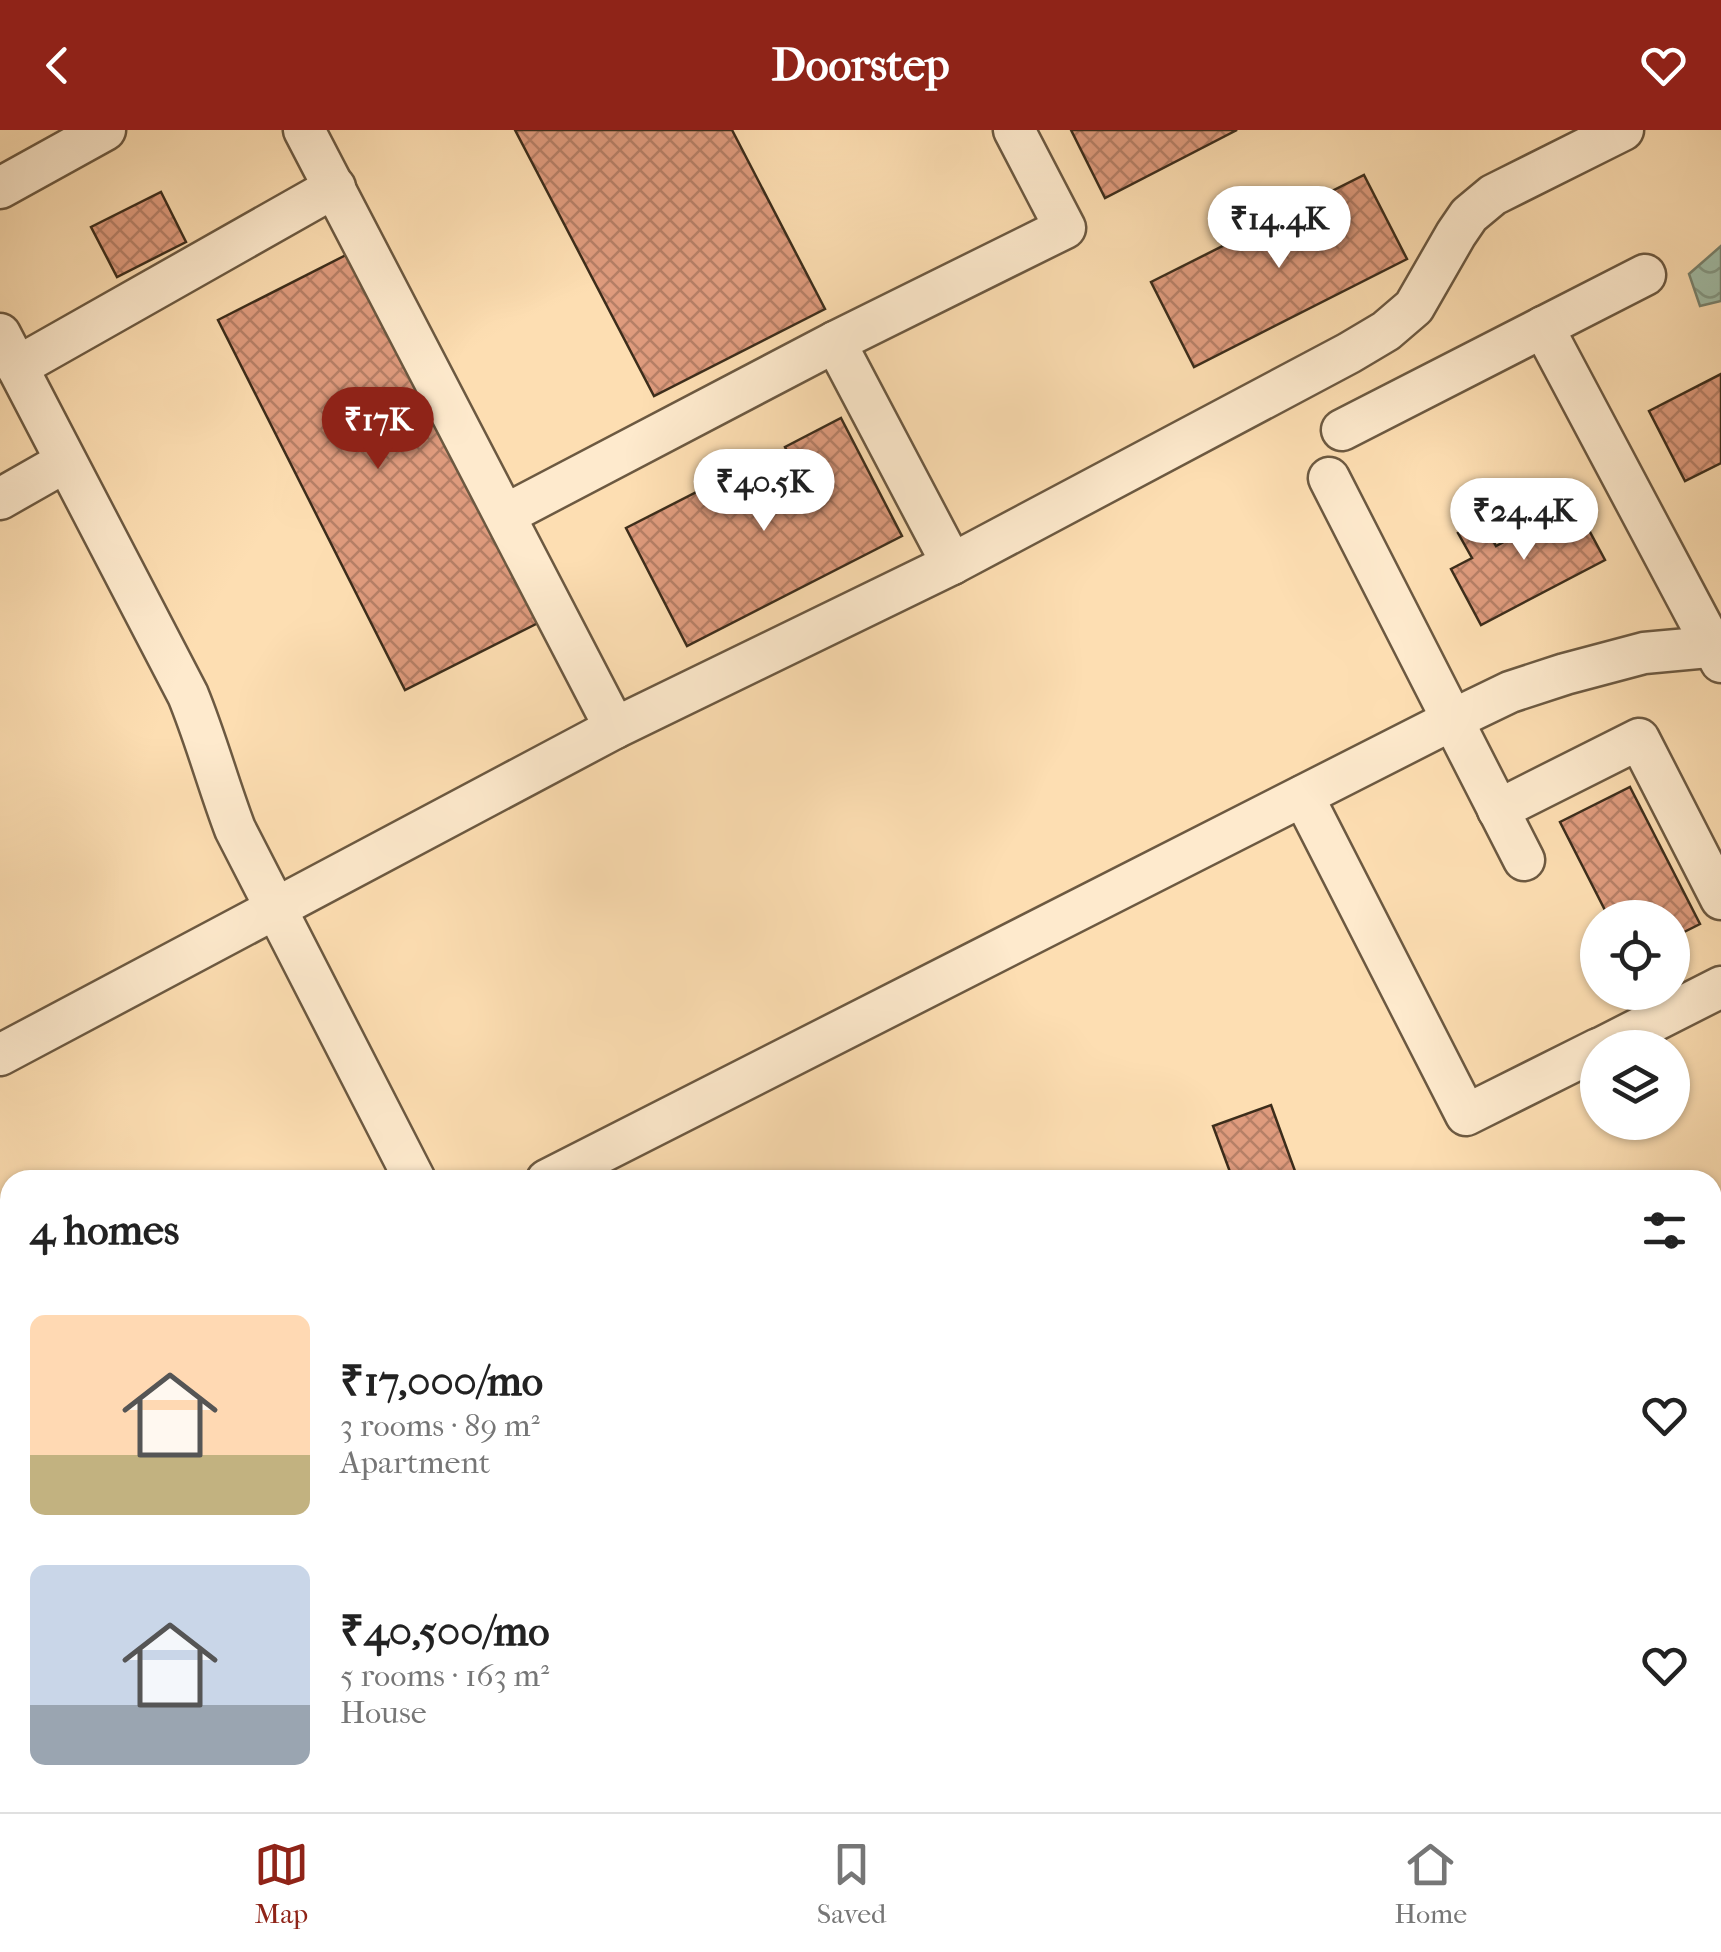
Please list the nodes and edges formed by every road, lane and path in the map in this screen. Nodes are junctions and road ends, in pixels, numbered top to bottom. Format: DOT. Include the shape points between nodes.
graph roads {
  1 [pos="105,130"];
  2 [pos="304,130"];
  3 [pos="1014,130"];
  4 [pos="1623,130"];
  5 [pos="335,187"];
  6 [pos="0,188"];
  7 [pos="1645,275"];
  8 [pos="1544,327"];
  9 [pos="835,342"];
  10 [pos="8,351"];
  11 [pos="1342,430"];
  12 [pos="65,462"];
  13 [pos="1329,478"];
  14 [pos="0,499"];
  15 [pos="505,516"];
  16 [pos="952,564"];
  17 [pos="1718,652"];
  18 [pos="1452,720"];
  19 [pos="615,728"];
  20 [pos="1303,796"];
  21 [pos="1498,810"];
  22 [pos="1524,860"];
  23 [pos="1721,899"];
  24 [pos="276,906"];
  25 [pos="1721,987"];
  26 [pos="1635,1030"];
  27 [pos="0,1055"];
  28 [pos="1580,1058"];
  29 [pos="410,1170"];
  30 [pos="567,1170"];
  1 -- 6 [label="lane"];
  2 -- 5 [label="lane"];
  3 -- 9 [label="lane" via="1065,228"];
  4 -- 16 [label="lane" via="1493,195 1456,234 1414,308 1386,331"];
  5 -- 10 [label="lane"];
  5 -- 15 [label="lane"];
  7 -- 8 [label="lane"];
  8 -- 11 [label="lane"];
  8 -- 17 [label="lane"];
  9 -- 15 [label="lane"];
  9 -- 16 [label="lane"];
  10 -- 12 [label="lane"];
  12 -- 14 [label="lane"];
  12 -- 24 [label="lane" via="188,694 235,829"];
  13 -- 18 [label="lane"];
  15 -- 19 [label="lane"];
  16 -- 19 [label="lane"];
  17 -- 18 [label="lane" via="1644,653 1510,692"];
  18 -- 20 [label="lane"];
  18 -- 21 [label="lane"];
  19 -- 24 [label="lane"];
  20 -- 28 [label="lane" via="1466,1116"];
  20 -- 30 [label="lane"];
  21 -- 22 [label="lane"];
  21 -- 23 [label="lane" via="1639,739"];
  24 -- 27 [label="lane"];
  24 -- 29 [label="lane"];
  25 -- 26 [label="lane"];
}
